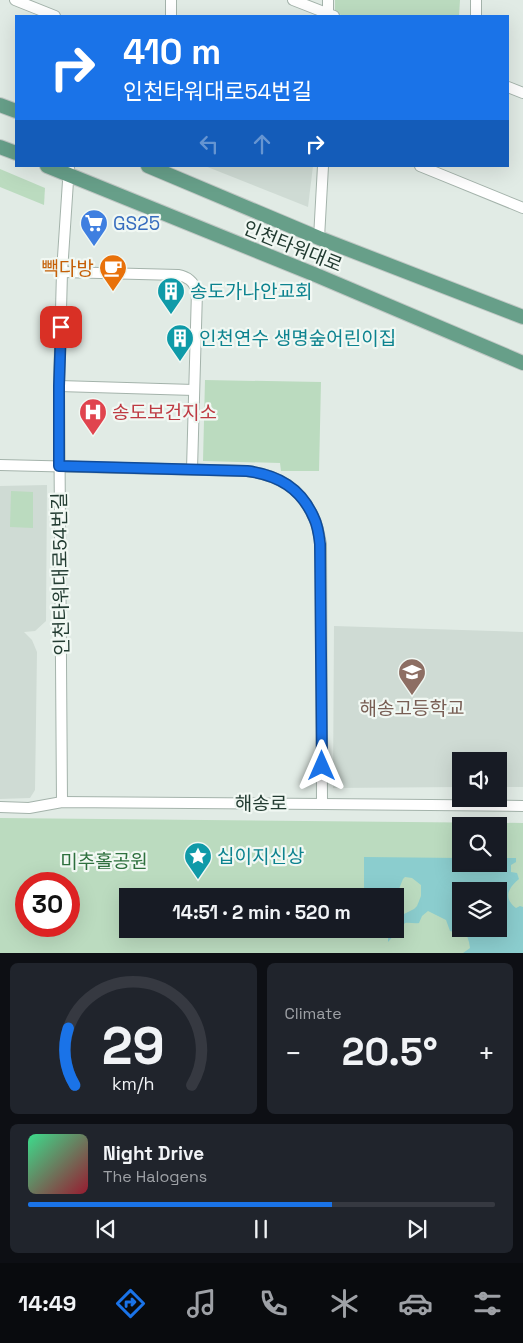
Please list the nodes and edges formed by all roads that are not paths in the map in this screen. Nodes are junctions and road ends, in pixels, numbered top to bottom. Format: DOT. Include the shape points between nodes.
graph roads {
  1 [pos="15,0"];
  2 [pos="171,0"];
  3 [pos="293,0"];
  4 [pos="328,0"];
  5 [pos="476,0"];
  6 [pos="52,15"];
  7 [pos="171,15"];
  8 [pos="330,15"];
  9 [pos="476,15"];
  10 [pos="509,87"];
  11 [pos="523,93"];
  12 [pos="0,104"];
  13 [pos="15,111"];
  14 [pos="0,147"];
  15 [pos="15,154"];
  16 [pos="51,167"];
  17 [pos="150,167"];
  18 [pos="323,167"];
  19 [pos="422,167"];
  20 [pos="69,171"];
  21 [pos="523,208"];
  22 [pos="319,238"];
  23 [pos="62,272"];
  24 [pos="523,317"];
  25 [pos="523,363"];
  26 [pos="59,386"];
  27 [pos="194,390"];
  28 [pos="0,465"];
  29 [pos="59,466"];
  30 [pos="192,469"];
  31 [pos="62,802"];
  32 [pos="322,804"];
  33 [pos="523,806"];
  34 [pos="0,807"];
  1 -- 6 [label="street"];
  2 -- 7 [label="street"];
  3 -- 8 [label="street"];
  4 -- 8 [label="street"];
  5 -- 9 [label="street"];
  10 -- 11 [label="street"];
  12 -- 13 [label="main road"];
  14 -- 15 [label="main road"];
  16 -- 20 [label="main road, 인천타워대로"];
  17 -- 22 [label="main road, 인천타워대로"];
  18 -- 22 [label="street"];
  19 -- 21 [label="street"];
  20 -- 23 [label="street, 인천타워대로54번길"];
  20 -- 25 [label="main road, 인천타워대로"];
  22 -- 24 [label="main road, 인천타워대로"];
  23 -- 26 [label="street, 인천타워대로54번길"];
  23 -- 27 [label="street" via="178,274 190,279 197,291"];
  26 -- 27 [label="street"];
  26 -- 29 [label="street, 인천타워대로54번길"];
  27 -- 30 [label="street"];
  28 -- 29 [label="street"];
  29 -- 30 [label="street"];
  29 -- 31 [label="street, 인천타워대로54번길"];
  30 -- 32 [label="street" via="247,471 278,479 299,495 315,519 320,544"];
  31 -- 32 [label="street, 해송로"];
  31 -- 34 [label="street, 해송로" via="29,808"];
  32 -- 33 [label="street, 해송로"];
}
